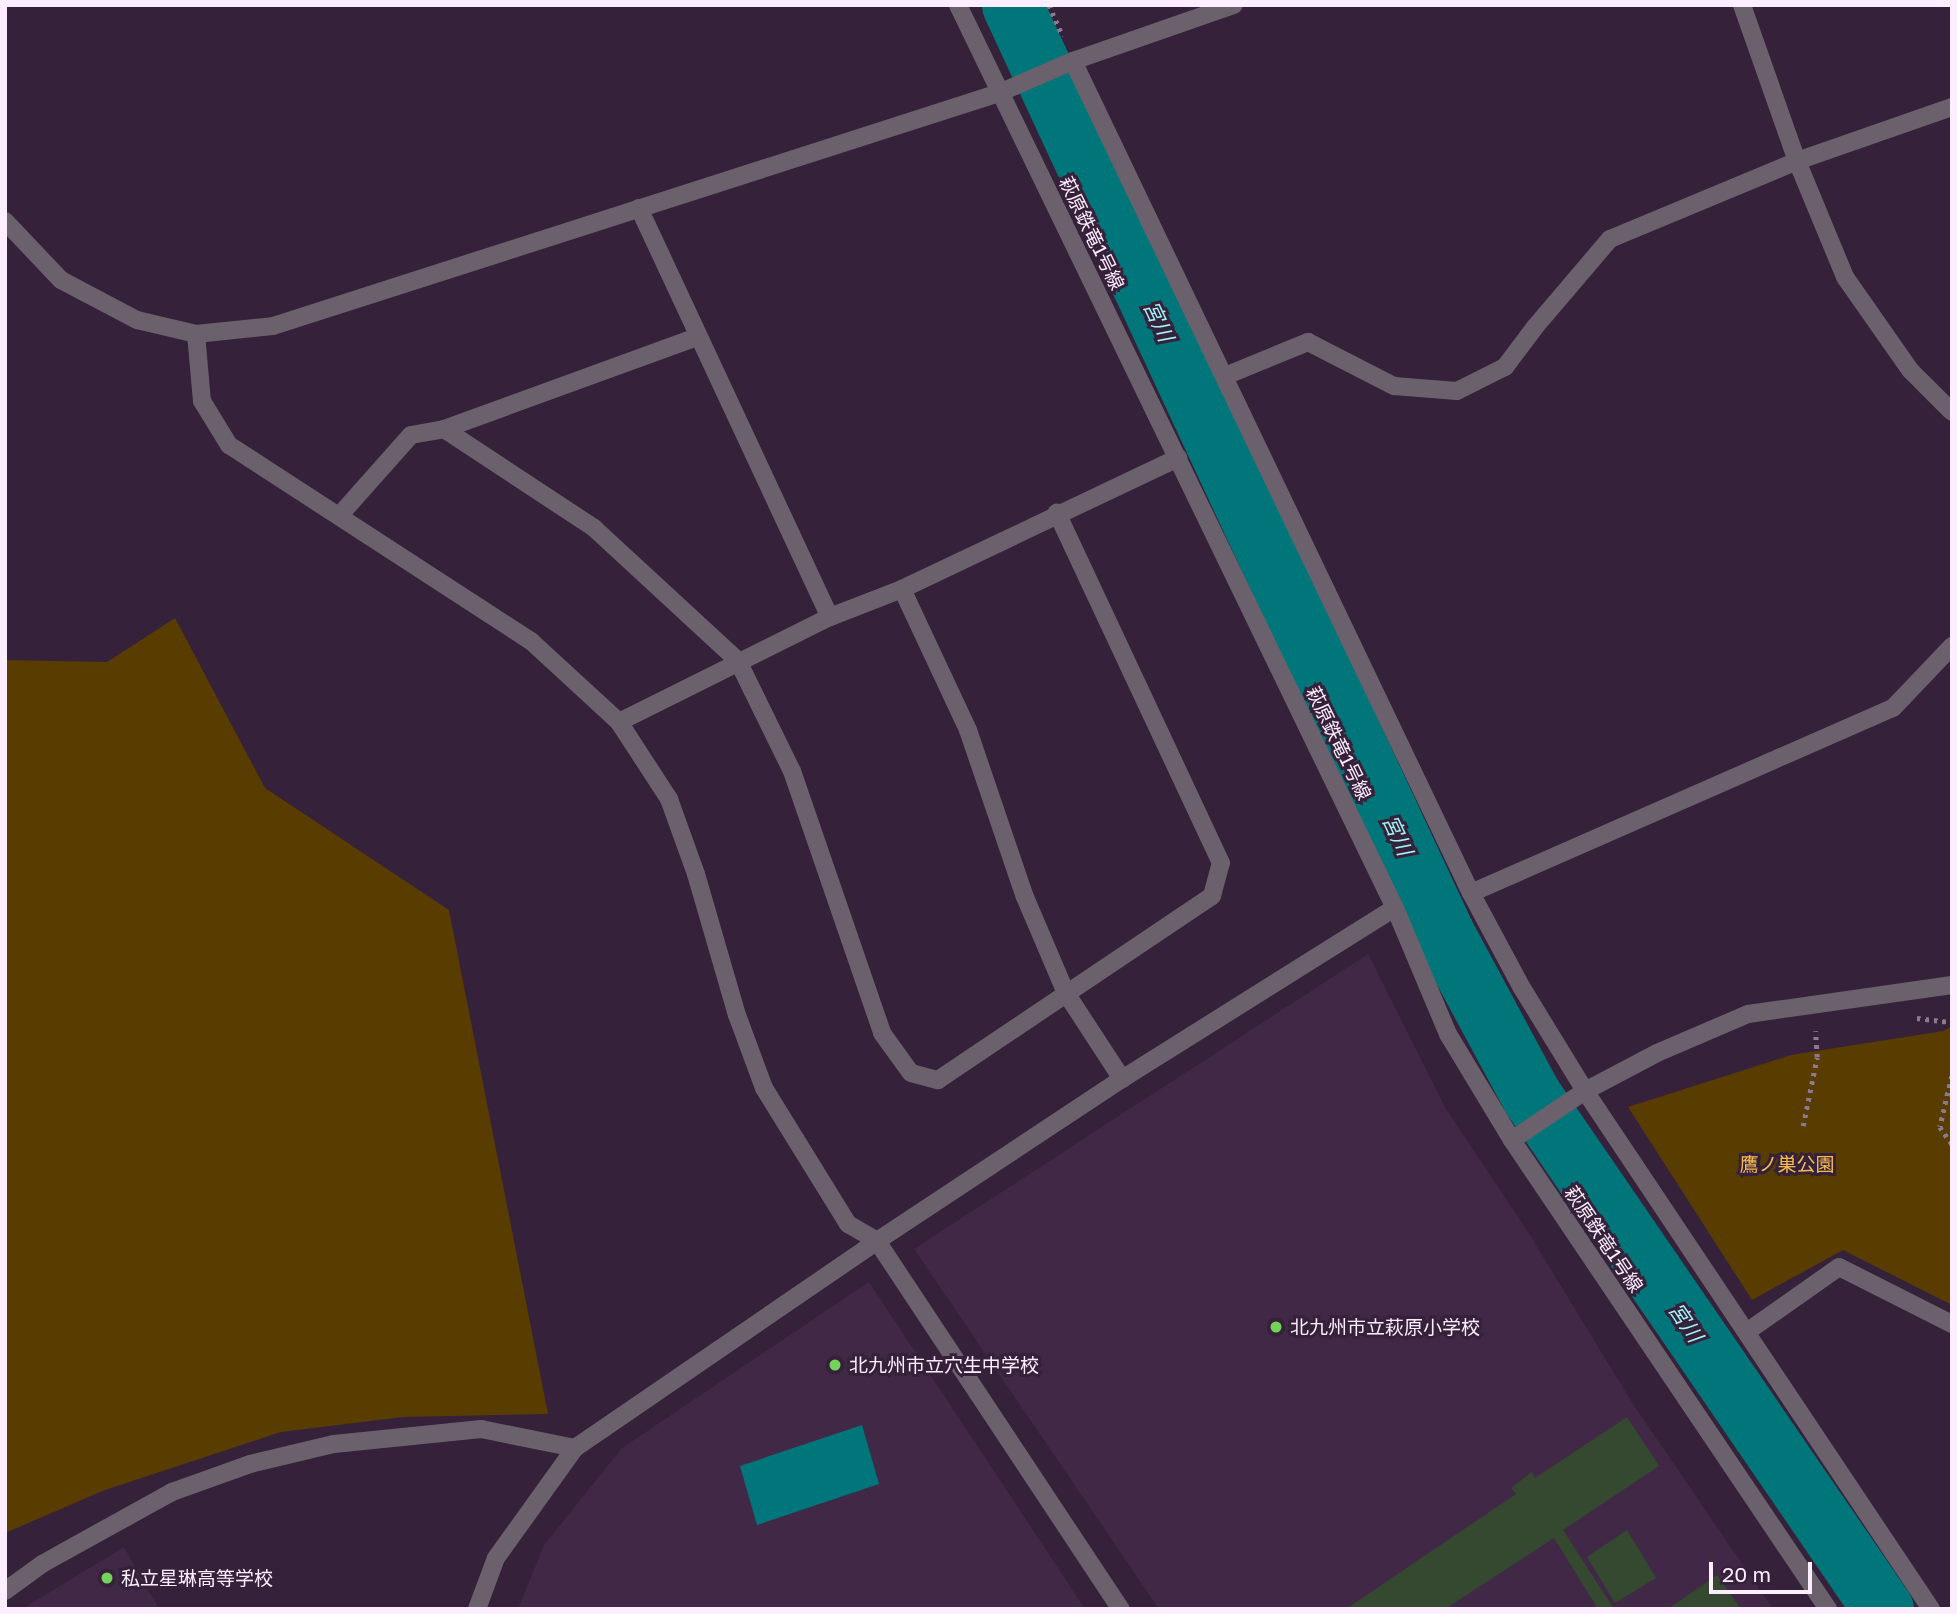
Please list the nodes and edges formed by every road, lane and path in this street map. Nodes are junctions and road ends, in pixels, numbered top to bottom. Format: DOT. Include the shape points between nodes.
graph roads {
  1 [pos="958,5"];
  2 [pos="1049,5"];
  3 [pos="1234,5"];
  4 [pos="1742,5"];
  5 [pos="1073,61"];
  6 [pos="999,93"];
  7 [pos="1952,107"];
  8 [pos="1797,161"];
  9 [pos="639,208"];
  10 [pos="5,221"];
  11 [pos="196,334"];
  12 [pos="697,337"];
  13 [pos="1225,376"];
  14 [pos="1952,412"];
  15 [pos="444,429"];
  16 [pos="1178,458"];
  17 [pos="1057,513"];
  18 [pos="339,516"];
  19 [pos="902,589"];
  20 [pos="830,617"];
  21 [pos="1952,646"];
  22 [pos="738,661"];
  23 [pos="619,722"];
  24 [pos="1471,892"];
  25 [pos="1395,908"];
  26 [pos="1952,985"];
  27 [pos="1066,993"];
  28 [pos="1813,1004"];
  29 [pos="1952,1076"];
  30 [pos="1122,1079"];
  31 [pos="1585,1091"];
  32 [pos="1803,1126"];
  33 [pos="1512,1140"];
  34 [pos="1952,1144"];
  35 [pos="877,1241"];
  36 [pos="1952,1324"];
  37 [pos="1748,1331"];
  38 [pos="575,1448"];
  39 [pos="5,1591"];
  40 [pos="477,1609"];
  41 [pos="1121,1609"];
  42 [pos="1828,1609"];
  43 [pos="1931,1609"];
  1 -- 6 [label="street, 萩原鉄竜1号線"];
  2 -- 5 [label="path"];
  3 -- 5 [label="street"];
  4 -- 8 [label="street"];
  5 -- 6 [label="street"];
  5 -- 13 [label="street"];
  6 -- 9 [label="street"];
  6 -- 16 [label="street, 萩原鉄竜1号線"];
  7 -- 8 [label="street"];
  8 -- 13 [label="street" via="1610,239 1505,368 1457,391 1394,386 1308,342"];
  8 -- 14 [label="street" via="1845,277 1909,370"];
  9 -- 11 [label="street" via="273,326"];
  9 -- 12 [label="street"];
  10 -- 11 [label="street" via="61,280 137,320"];
  11 -- 18 [label="street" via="202,401 229,445"];
  12 -- 15 [label="street"];
  12 -- 20 [label="street"];
  13 -- 24 [label="street"];
  15 -- 18 [label="street" via="411,435"];
  15 -- 22 [label="street" via="594,528"];
  16 -- 17 [label="street"];
  16 -- 25 [label="street, 萩原鉄竜1号線"];
  17 -- 19 [label="street"];
  17 -- 27 [label="street" via="1220,863 1212,896"];
  18 -- 23 [label="street" via="532,642"];
  19 -- 20 [label="street"];
  19 -- 27 [label="street" via="968,730 1025,897"];
  20 -- 22 [label="street"];
  21 -- 24 [label="street" via="1893,708"];
  22 -- 23 [label="street"];
  22 -- 27 [label="street" via="792,771 882,1033 911,1073 938,1080"];
  23 -- 35 [label="street" via="669,799 764,1088 848,1224"];
  24 -- 31 [label="street"];
  25 -- 30 [label="street"];
  25 -- 33 [label="street, 萩原鉄竜1号線" via="1448,1034"];
  26 -- 28 [label="street"];
  27 -- 30 [label="street"];
  28 -- 31 [label="street" via="1748,1014 1657,1053"];
  28 -- 32 [label="path" via="1817,1057"];
  29 -- 34 [label="path" via="1940,1127"];
  30 -- 35 [label="street"];
  31 -- 33 [label="street"];
  31 -- 37 [label="street"];
  33 -- 42 [label="street, 萩原鉄竜1号線"];
  35 -- 38 [label="street"];
  35 -- 41 [label="street"];
  36 -- 37 [label="street" via="1839,1266"];
  37 -- 43 [label="street"];
  38 -- 39 [label="street" via="481,1429 334,1444 250,1464 172,1492 42,1564"];
  38 -- 40 [label="street" via="496,1558"];
}
